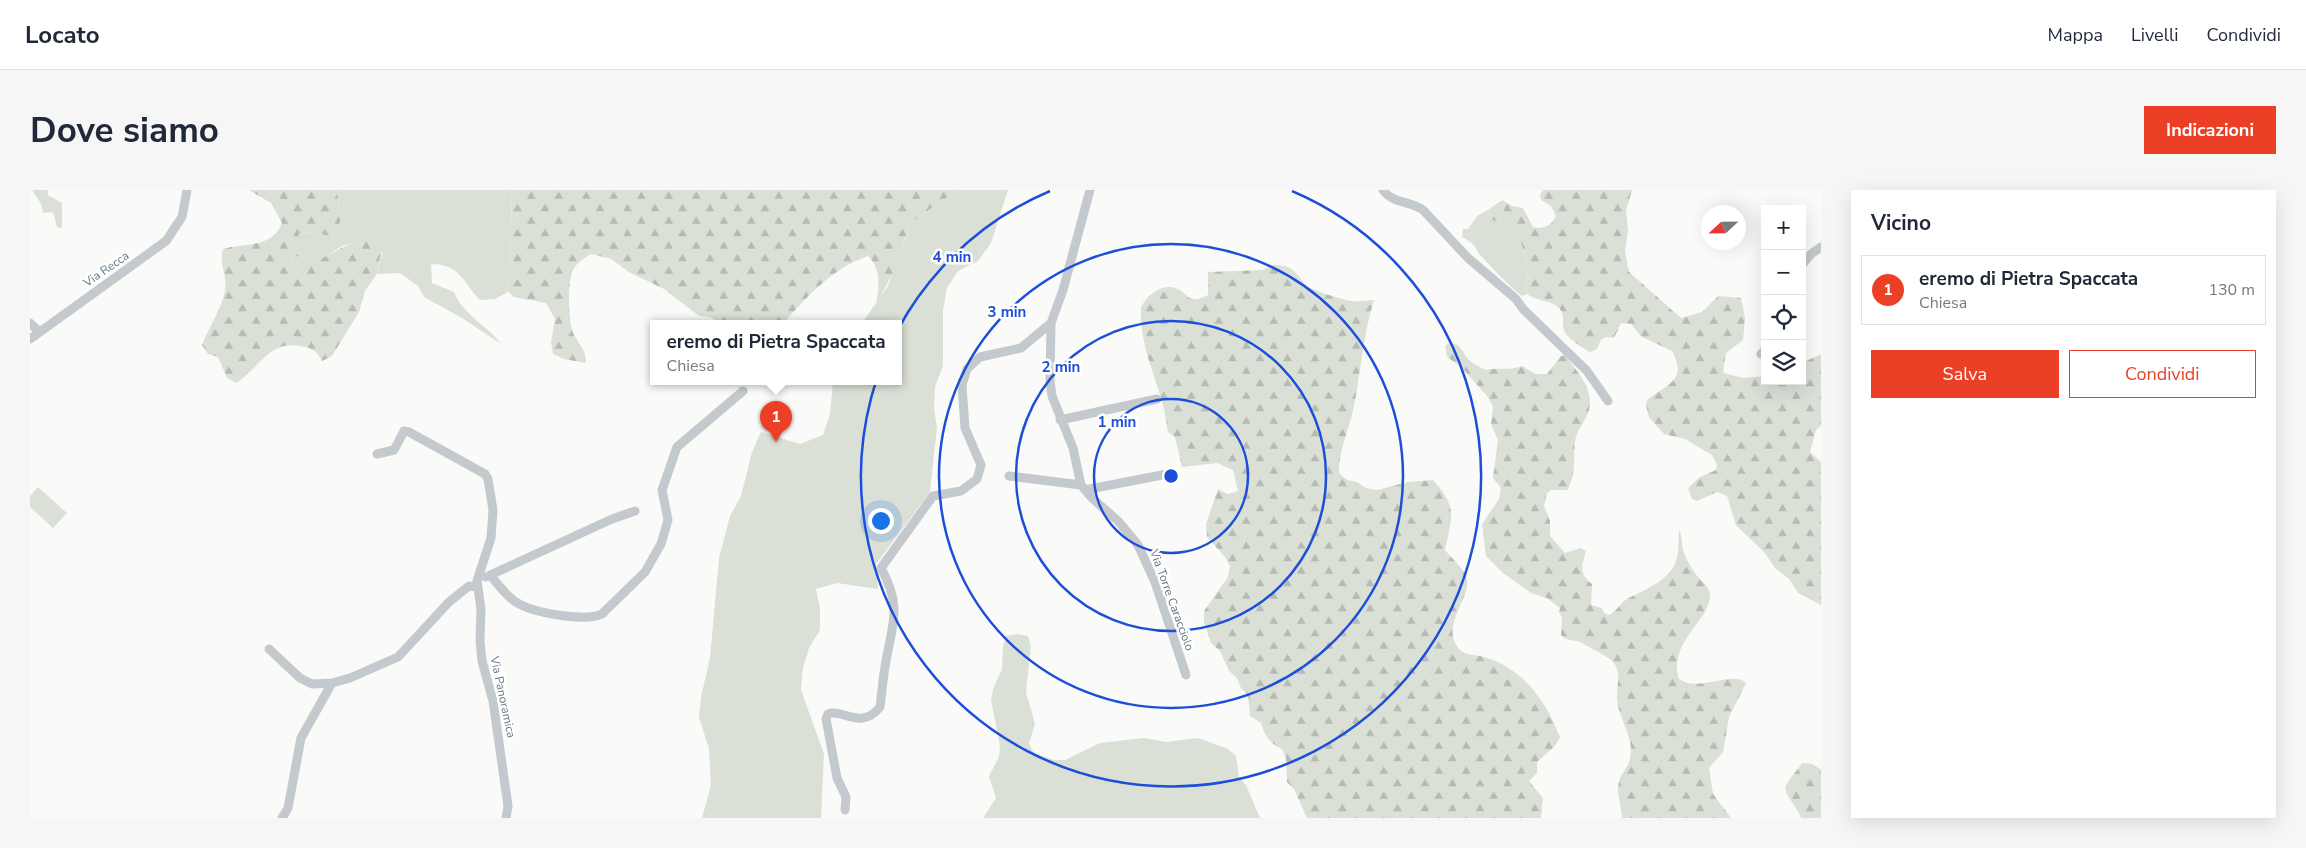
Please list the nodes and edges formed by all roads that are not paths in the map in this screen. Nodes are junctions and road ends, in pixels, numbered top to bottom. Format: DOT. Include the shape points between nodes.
graph roads {
  1 [pos="187,190"];
  2 [pos="1090,190"];
  3 [pos="1383,190"];
  4 [pos="1821,248"];
  5 [pos="1806,261"];
  6 [pos="30,323"];
  7 [pos="1050,323"];
  8 [pos="39,332"];
  9 [pos="30,339"];
  10 [pos="743,391"];
  11 [pos="1157,399"];
  12 [pos="1608,401"];
  13 [pos="1060,420"];
  14 [pos="377,454"];
  15 [pos="1172,473"];
  16 [pos="1009,476"];
  17 [pos="1083,487"];
  18 [pos="635,511"];
  19 [pos="490,575"];
  20 [pos="477,584"];
  21 [pos="269,649"];
  22 [pos="1186,674"];
  23 [pos="332,683"];
  24 [pos="845,810"];
  25 [pos="282,818"];
  26 [pos="506,818"];
  1 -- 8 [label="street, Via Recca" via="185,209 178,226 162,244"];
  2 -- 7 [label="street" via="1063,290"];
  3 -- 12 [label="street" via="1405,204 1423,210 1468,258 1516,299 1529,316 1587,371"];
  4 -- 5 [label="street"];
  6 -- 8 [label="street"];
  7 -- 13 [label="street" via="1050,381"];
  7 -- 24 [label="street" via="1021,348 980,357 966,369 962,385 965,428 981,465 977,479 961,491 933,496 881,568 891,586 895,624 880,708 854,720 832,712 826,719 837,778 846,797"];
  8 -- 9 [label="street, Via Recca"];
  10 -- 19 [label="street" via="677,447 662,490 668,520 661,544 645,572 602,614 573,616 520,605"];
  11 -- 13 [label="street"];
  13 -- 17 [label="street" via="1073,448"];
  14 -- 20 [label="street" via="394,450 404,430 485,474 493,510 491,538"];
  15 -- 17 [label="street"];
  16 -- 17 [label="street"];
  17 -- 22 [label="street, Via Torre Caracciolo" via="1138,544"];
  18 -- 19 [label="street"];
  19 -- 20 [label="street"];
  20 -- 23 [label="street" via="469,586 449,602 398,657 370,671"];
  20 -- 26 [label="street, Via Panoramica" via="482,661 498,732 508,806"];
  21 -- 23 [label="street" via="306,682"];
  23 -- 25 [label="street" via="301,738 288,808"];
}
